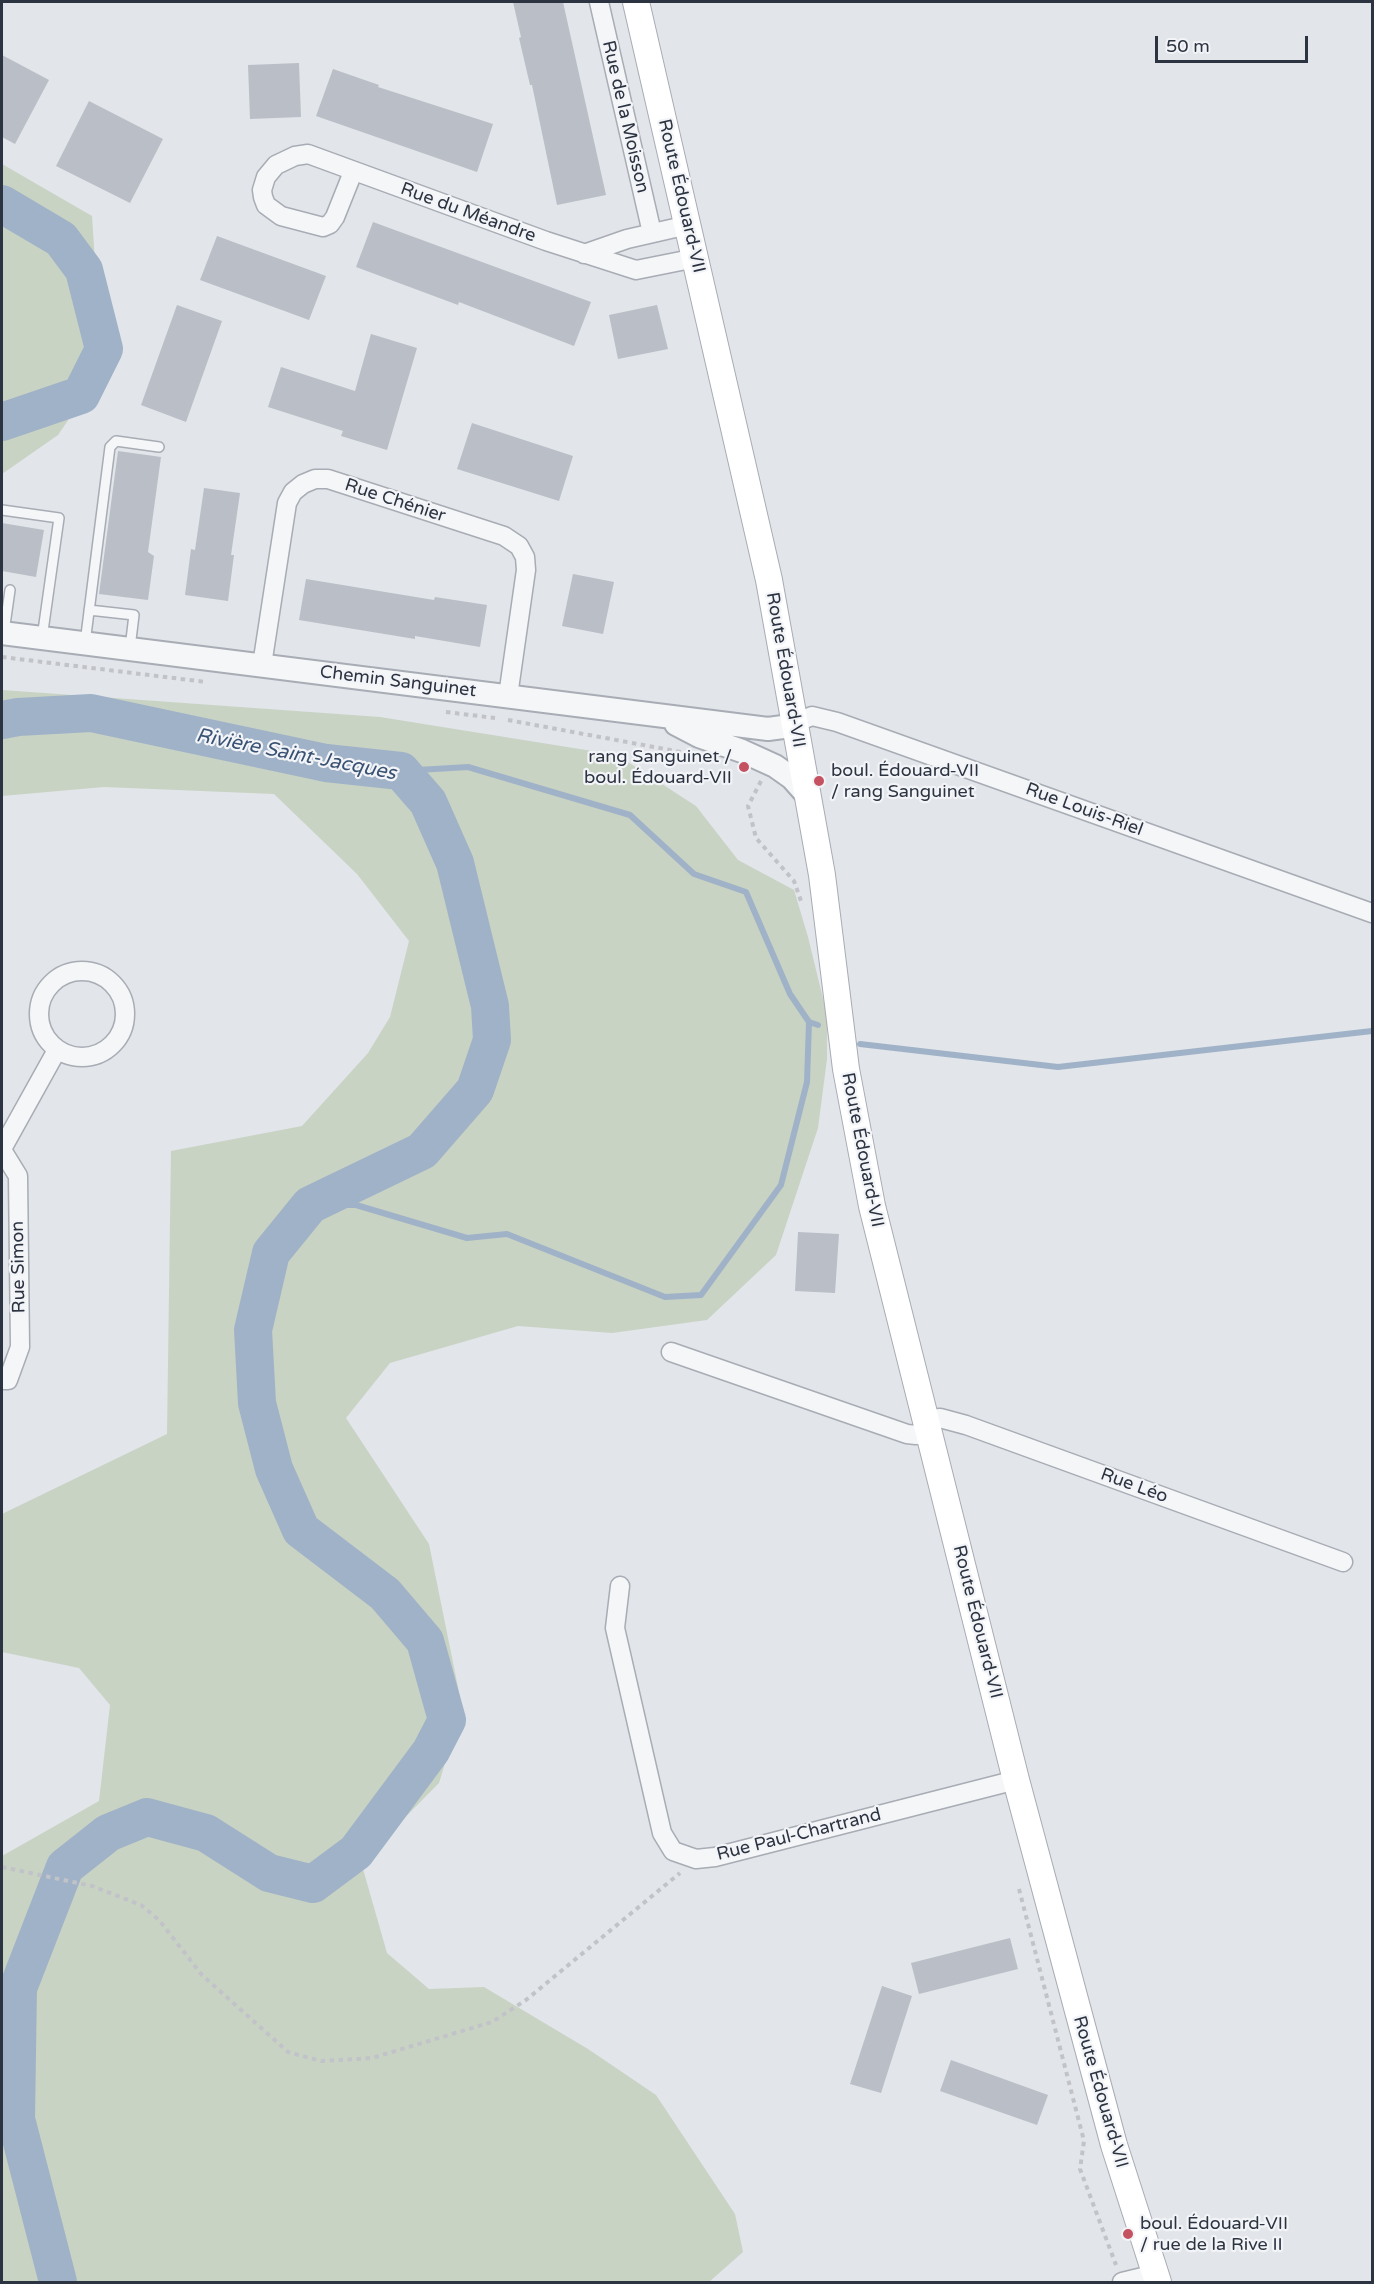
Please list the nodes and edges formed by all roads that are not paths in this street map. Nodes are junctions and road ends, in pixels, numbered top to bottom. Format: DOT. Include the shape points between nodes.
graph roads {
  1 [pos="599,2"];
  2 [pos="636,2"];
  3 [pos="353,172"];
  4 [pos="688,225"];
  5 [pos="652,233"];
  6 [pos="584,254"];
  7 [pos="696,258"];
  8 [pos="159,447"];
  9 [pos="2,510"];
  10 [pos="10,590"];
  11 [pos="89,610"];
  12 [pos="3,633"];
  13 [pos="42,638"];
  14 [pos="85,643"];
  15 [pos="130,649"];
  16 [pos="262,666"];
  17 [pos="508,696"];
  18 [pos="662,716"];
  19 [pos="795,723"];
  20 [pos="808,796"];
  21 [pos="1372,913"];
  22 [pos="57,1050"];
  23 [pos="2,1150"];
  24 [pos="671,1353"];
  25 [pos="2,1380"];
  26 [pos="926,1426"];
  27 [pos="1343,1562"];
  28 [pos="620,1586"];
  29 [pos="1016,1780"];
  30 [pos="1121,2277"];
  31 [pos="1156,2278"];
  1 -- 5 [label="street, Rue de la Moisson"];
  2 -- 4 [label="main road, Route Édouard-VII"];
  3 -- 3 [label="street, Rue du Méandre" via="308,154 295,156 276,165 266,177 263,197 266,206 281,216 323,227 335,217"];
  3 -- 6 [label="street, Rue du Méandre"];
  4 -- 5 [label="street"];
  4 -- 7 [label="main road, Route Édouard-VII"];
  5 -- 6 [label="street"];
  6 -- 7 [label="street, Rue du Méandre" via="636,270"];
  7 -- 19 [label="main road, Route Édouard-VII" via="769,580"];
  8 -- 11 [label="lane" via="116,441 110,447"];
  9 -- 13 [label="lane" via="59,518"];
  10 -- 12 [label="lane"];
  11 -- 14 [label="lane"];
  11 -- 15 [label="lane" via="134,615"];
  12 -- 13 [label="street, Chemin Sanguinet"];
  13 -- 14 [label="street, Chemin Sanguinet"];
  14 -- 15 [label="street, Chemin Sanguinet"];
  15 -- 16 [label="street, Chemin Sanguinet"];
  16 -- 17 [label="street, Chemin Sanguinet"];
  16 -- 17 [label="street, Rue Chénier" via="287,504 303,484 328,479 504,536 519,546 526,570"];
  17 -- 18 [label="street, Chemin Sanguinet"];
  18 -- 19 [label="street, Chemin Sanguinet" via="768,729"];
  18 -- 20 [label="street" via="699,736 775,765"];
  19 -- 20 [label="main road, Route Édouard-VII"];
  19 -- 21 [label="street, Rue Louis-Riel" via="812,716 837,722"];
  20 -- 26 [label="main road, Route Édouard-VII" via="831,930 855,1127"];
  22 -- 22 [label="street" via="85,1058 112,1047 126,1022 126,1007 112,982 86,971 72,972 48,987 41,1000 40,1021 47,1040"];
  22 -- 23 [label="street, Rue Simon"];
  23 -- 25 [label="street, Rue Simon" via="18,1176 20,1336 8,1380"];
  24 -- 26 [label="street, Rue Léo" via="907,1434 916,1435"];
  26 -- 27 [label="street, Rue Léo" via="940,1418 966,1425"];
  26 -- 29 [label="main road, Route Édouard-VII"];
  28 -- 29 [label="street, Rue Paul-Chartrand" via="615,1628 662,1833 673,1851 696,1859 725,1855"];
  29 -- 31 [label="main road, Route Édouard-VII" via="1114,2145"];
  30 -- 31 [label="street"];
}
